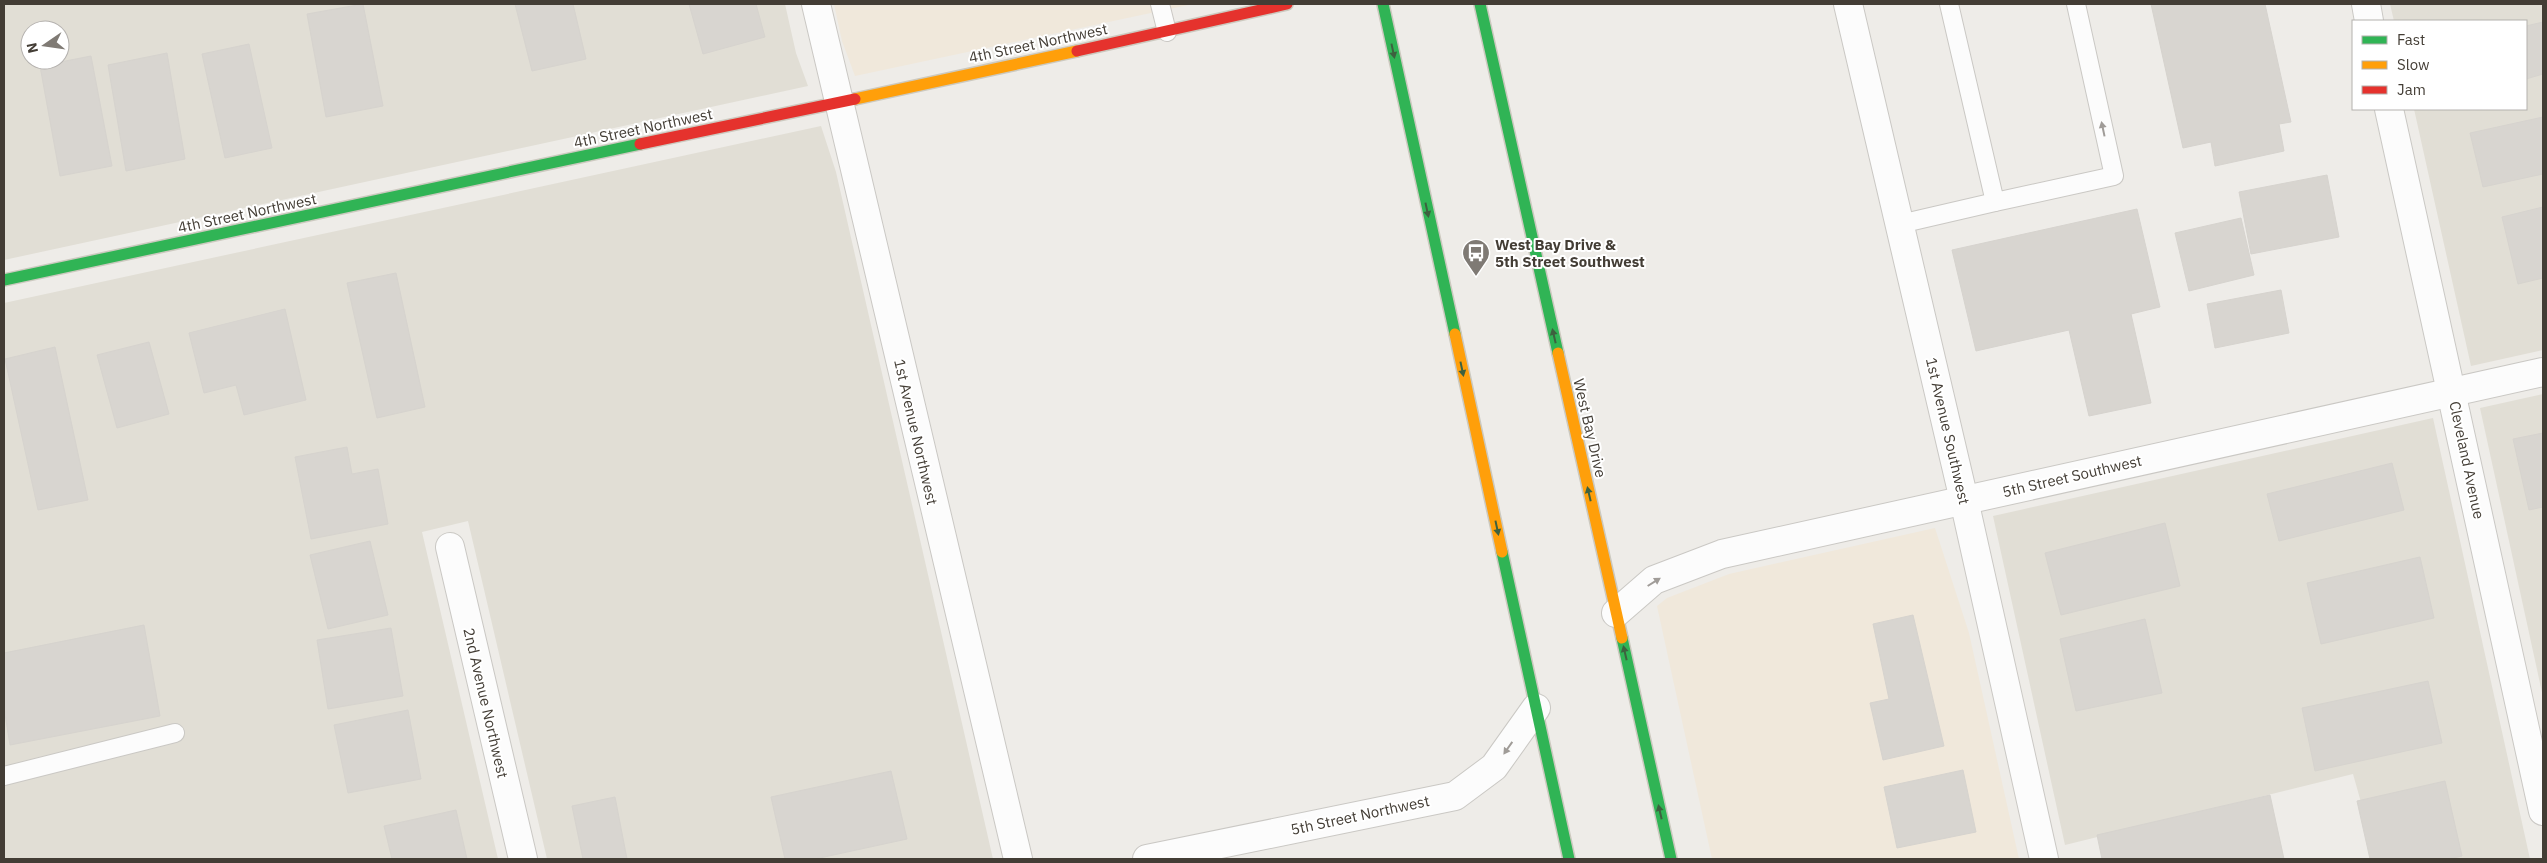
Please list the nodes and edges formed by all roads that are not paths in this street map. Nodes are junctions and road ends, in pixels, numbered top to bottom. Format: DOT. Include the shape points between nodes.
graph roads {
  1 [pos="816,4"];
  2 [pos="1160,4"];
  3 [pos="1287,4"];
  4 [pos="1383,4"];
  5 [pos="1480,4"];
  6 [pos="1848,4"];
  7 [pos="1949,4"];
  8 [pos="2076,4"];
  9 [pos="2366,4"];
  10 [pos="2370,20"];
  11 [pos="1167,32"];
  12 [pos="838,101"];
  13 [pos="2389,110"];
  14 [pos="1995,202"];
  15 [pos="1900,224"];
  16 [pos="4,280"];
  17 [pos="2543,372"];
  18 [pos="2452,392"];
  19 [pos="1964,500"];
  20 [pos="450,547"];
  21 [pos="1616,613"];
  22 [pos="1536,708"];
  23 [pos="175,733"];
  24 [pos="4,776"];
  25 [pos="2543,811"];
  26 [pos="1569,858"];
  27 [pos="523,859"];
  28 [pos="1018,859"];
  29 [pos="1147,859"];
  30 [pos="1671,859"];
  31 [pos="2044,859"];
  1 -- 12 [label="street, 1st Avenue Northwest"];
  2 -- 11 [label="lane"];
  3 -- 11 [label="main road, 4th Street Northwest"];
  4 -- 22 [label="main road, one-way"];
  21 -- 5 [label="main road, West Bay Drive, one-way"];
  6 -- 15 [label="street, 1st Avenue Southwest"];
  7 -- 14 [label="lane"];
  14 -- 8 [label="lane, one-way" via="2114,176"];
  9 -- 10 [label="street"];
  11 -- 12 [label="main road, 4th Street Northwest"];
  12 -- 16 [label="main road, 4th Street Northwest"];
  12 -- 28 [label="street, 1st Avenue Northwest"];
  13 -- 18 [label="street, Cleveland Avenue"];
  14 -- 15 [label="lane"];
  15 -- 19 [label="street, 1st Avenue Southwest"];
  17 -- 18 [label="street, 5th Street Southwest"];
  18 -- 19 [label="street, 5th Street Southwest"];
  18 -- 25 [label="street, Cleveland Avenue"];
  21 -- 19 [label="street, 5th Street Southwest, one-way" via="1654,580 1722,554"];
  19 -- 31 [label="street, 1st Avenue Southwest"];
  20 -- 27 [label="street, 2nd Avenue Northwest"];
  30 -- 21 [label="main road, West Bay Drive, one-way"];
  22 -- 26 [label="main road"];
  22 -- 29 [label="street, 5th Street Northwest, one-way" via="1494,766 1455,796"];
  23 -- 24 [label="lane"];
}
